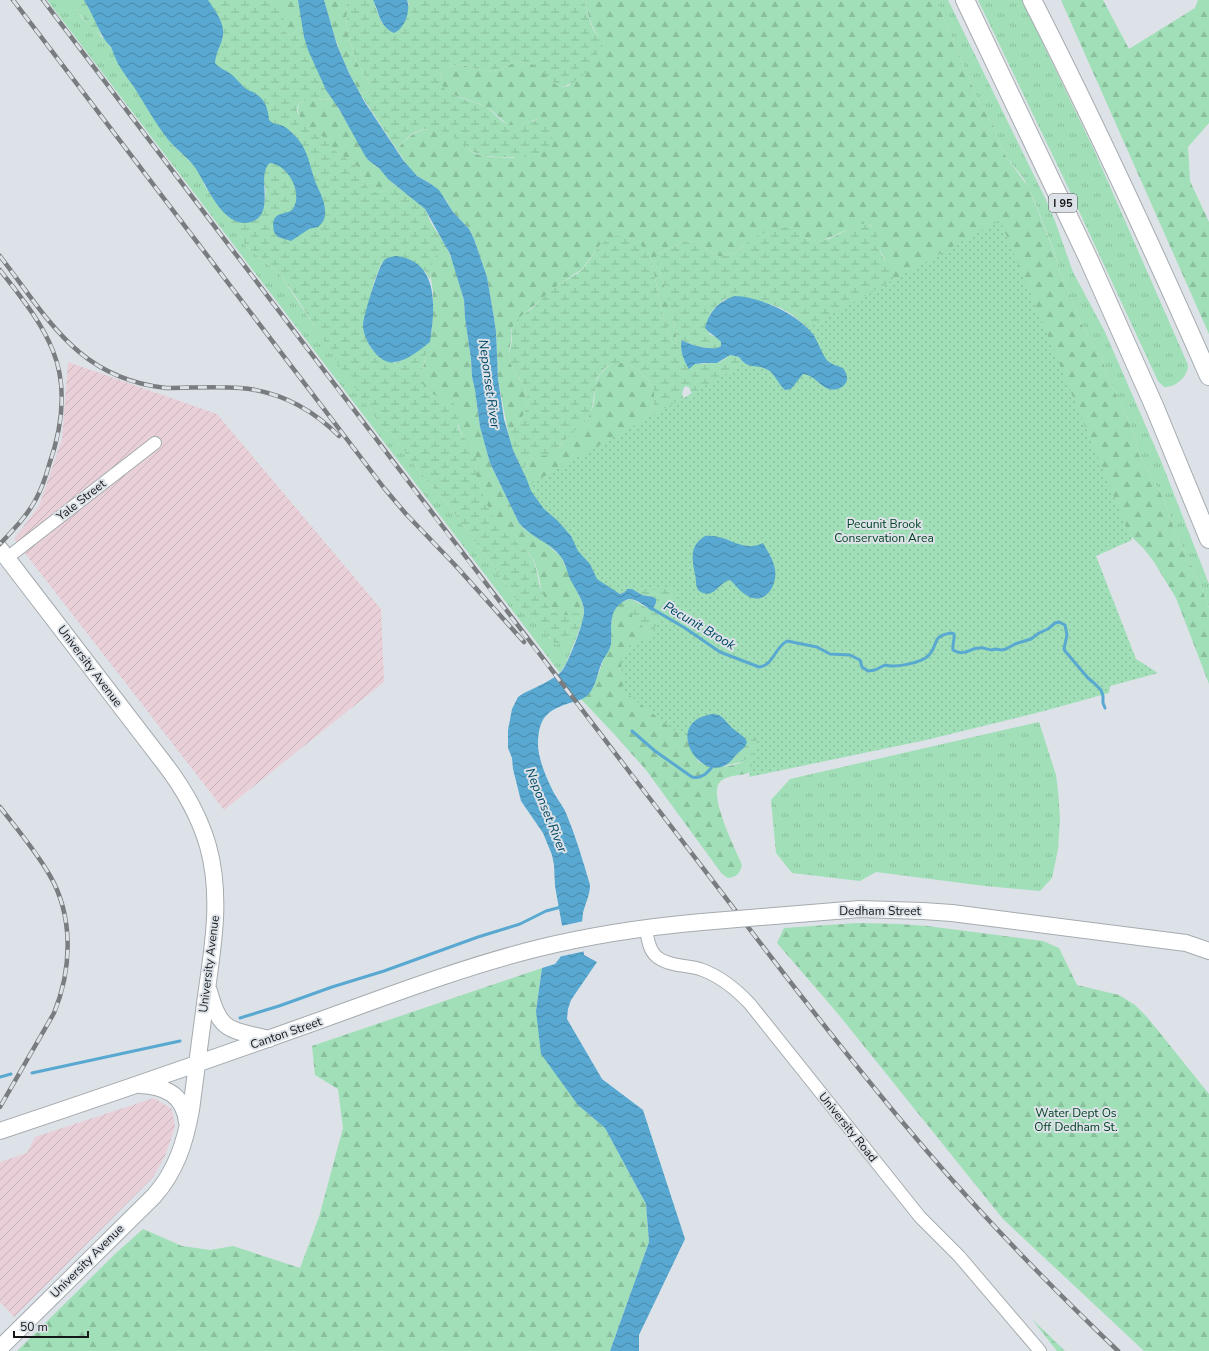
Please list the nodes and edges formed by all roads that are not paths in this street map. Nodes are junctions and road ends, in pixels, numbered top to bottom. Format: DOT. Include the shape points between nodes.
graph roads {
  1 [pos="965,0"];
  2 [pos="1032,0"];
  3 [pos="1209,376"];
  4 [pos="155,443"];
  5 [pos="1209,539"];
  6 [pos="3,554"];
  7 [pos="645,927"];
  8 [pos="573,940"];
  9 [pos="1209,940"];
  10 [pos="1186,943"];
  11 [pos="1209,951"];
  12 [pos="208,982"];
  13 [pos="269,1039"];
  14 [pos="197,1064"];
  15 [pos="137,1084"];
  16 [pos="2,1130"];
  17 [pos="188,1130"];
  18 [pos="0,1348"];
  19 [pos="1040,1351"];
  1 -- 5 [label="highway, I 95" via="1089,260 1155,408"];
  2 -- 3 [label="highway" via="1139,218"];
  4 -- 6 [label="street, Yale Street"];
  6 -- 12 [label="main road, University Avenue" via="176,779 196,813 209,851 216,901"];
  7 -- 8 [label="main road, Dedham Street"];
  7 -- 10 [label="main road, Dedham Street, bridge" via="860,909 952,913"];
  7 -- 19 [label="street, University Road" via="651,949 656,956 670,963 708,972 732,987 750,1004 920,1217 959,1256"];
  8 -- 13 [label="main road, Canton Street" via="462,971"];
  9 -- 10 [label="main road, Dedham Street"];
  10 -- 11 [label="main road, Dedham Street"];
  12 -- 13 [label="main road" via="213,1006 223,1023 235,1031"];
  12 -- 14 [label="main road, University Avenue"];
  13 -- 14 [label="main road, Canton Street"];
  14 -- 15 [label="main road, Canton Street"];
  14 -- 17 [label="main road, University Avenue"];
  15 -- 16 [label="main road, Canton Street"];
  15 -- 17 [label="main road" via="155,1086 173,1094 184,1109"];
  17 -- 18 [label="main road, University Avenue" via="177,1163 159,1190"];
}
